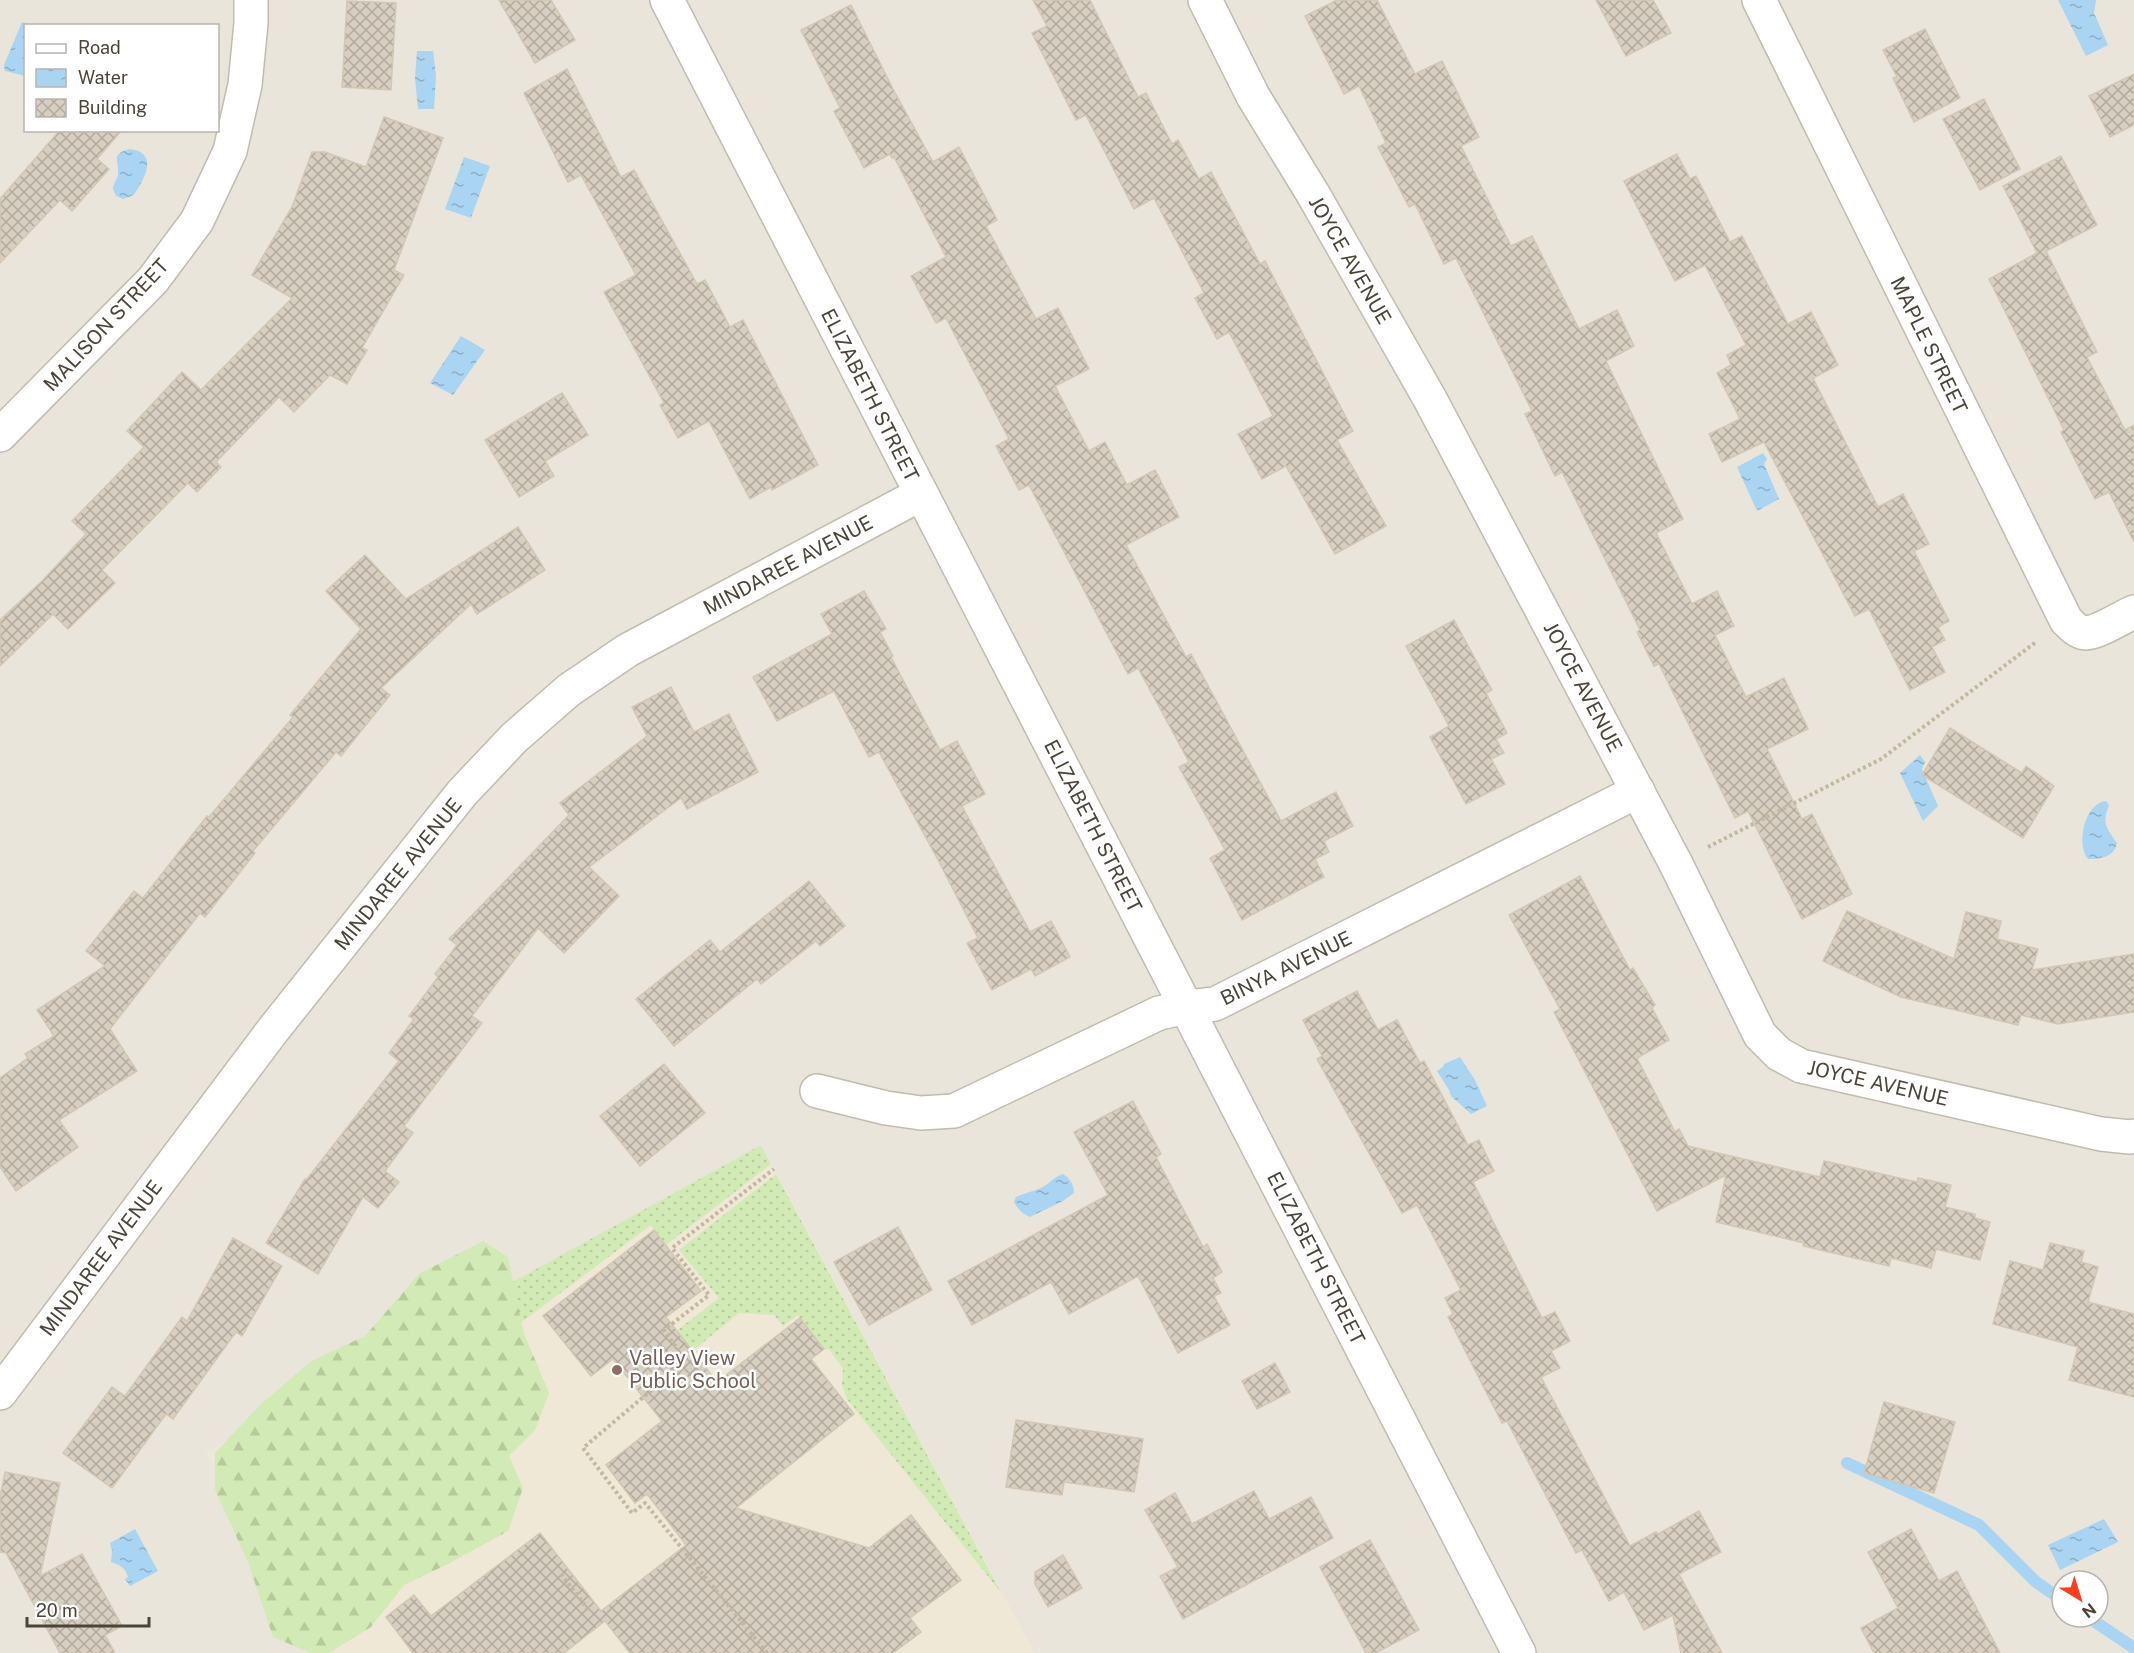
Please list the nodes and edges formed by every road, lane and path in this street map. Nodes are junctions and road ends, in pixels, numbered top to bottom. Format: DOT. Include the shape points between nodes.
graph roads {
  1 [pos="251,0"];
  2 [pos="667,0"];
  3 [pos="1205,0"];
  4 [pos="1759,0"];
  5 [pos="0,435"];
  6 [pos="921,494"];
  7 [pos="2134,612"];
  8 [pos="2066,620"];
  9 [pos="1638,791"];
  10 [pos="1676,864"];
  11 [pos="1187,1007"];
  12 [pos="817,1090"];
  13 [pos="2134,1136"];
  14 [pos="774,1169"];
  15 [pos="0,1393"];
  16 [pos="561,1574"];
  17 [pos="590,1612"];
  18 [pos="766,1653"];
  19 [pos="1519,1653"];
  1 -- 5 [label="street, MALISON STREET" via="245,85 230,151 197,221 153,280"];
  2 -- 6 [label="street, ELIZABETH STREET"];
  3 -- 9 [label="street, JOYCE AVENUE" via="1253,96 1430,399"];
  4 -- 8 [label="street, MAPLE STREET"];
  6 -- 11 [label="street, ELIZABETH STREET"];
  6 -- 15 [label="street, MINDAREE AVENUE" via="628,650 569,690 514,738 462,794 273,1030"];
  7 -- 8 [label="street" via="2085,633"];
  8 -- 10 [label="path" via="1881,759"];
  9 -- 10 [label="street, JOYCE AVENUE"];
  9 -- 11 [label="street, BINYA AVENUE" via="1215,1004"];
  10 -- 13 [label="street, JOYCE AVENUE" via="1760,1035 1779,1054 1801,1066 2101,1134"];
  11 -- 12 [label="street, BINYA AVENUE" via="1160,1013 954,1110 921,1113 886,1108"];
  11 -- 19 [label="street, ELIZABETH STREET"];
  14 -- 18 [label="path" via="672,1248 709,1294 664,1330 686,1361 583,1448 632,1513 645,1503"];
  16 -- 17 [label="path"];
}
